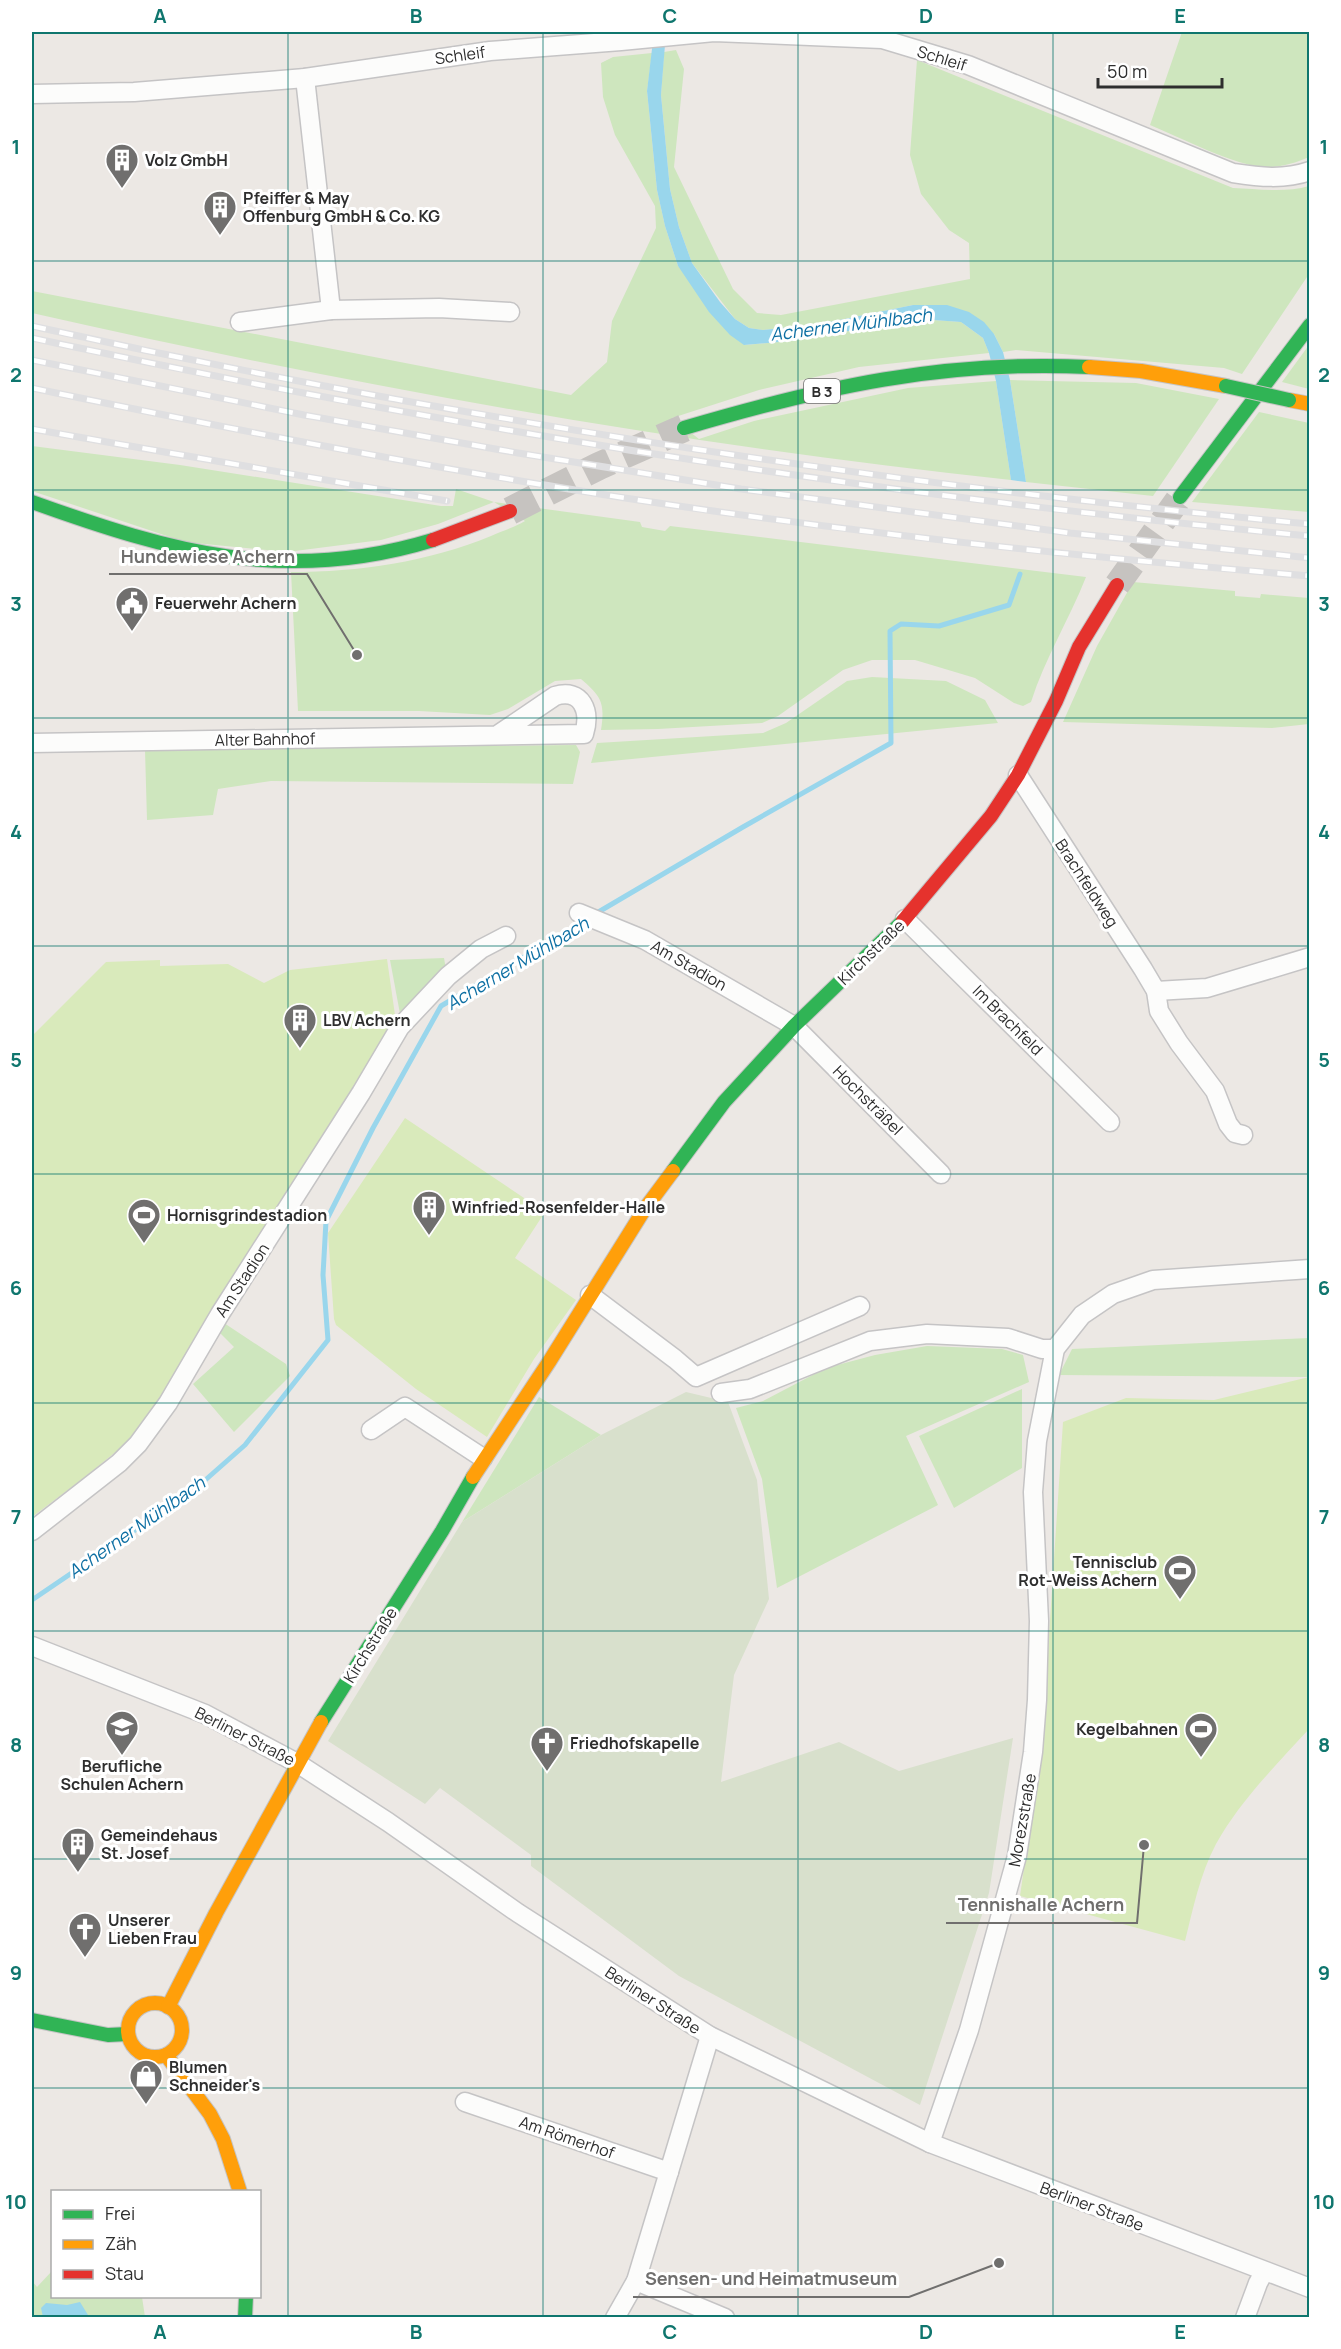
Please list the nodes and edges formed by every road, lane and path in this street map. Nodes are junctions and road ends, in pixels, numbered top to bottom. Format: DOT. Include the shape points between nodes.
graph roads {
  1 [pos="714,32"];
  2 [pos="305,78"];
  3 [pos="32,94"];
  4 [pos="1310,171"];
  5 [pos="331,310"];
  6 [pos="510,312"];
  7 [pos="240,322"];
  8 [pos="1310,325"];
  9 [pos="1310,404"];
  10 [pos="684,428"];
  11 [pos="1179,497"];
  12 [pos="32,502"];
  13 [pos="510,511"];
  14 [pos="1117,585"];
  15 [pos="499,734"];
  16 [pos="32,743"];
  17 [pos="1017,775"];
  18 [pos="579,913"];
  19 [pos="905,919"];
  20 [pos="506,936"];
  21 [pos="1310,957"];
  22 [pos="1156,991"];
  23 [pos="794,1026"];
  24 [pos="1110,1122"];
  25 [pos="1243,1135"];
  26 [pos="941,1174"];
  27 [pos="1310,1269"];
  28 [pos="590,1295"];
  29 [pos="860,1306"];
  30 [pos="1056,1349"];
  31 [pos="721,1393"];
  32 [pos="371,1430"];
  33 [pos="483,1458"];
  34 [pos="32,1531"];
  35 [pos="32,1646"];
  36 [pos="297,1763"];
  37 [pos="168,2007"];
  38 [pos="32,2020"];
  39 [pos="128,2034"];
  40 [pos="710,2036"];
  41 [pos="166,2055"];
  42 [pos="465,2102"];
  43 [pos="930,2143"];
  44 [pos="669,2172"];
  45 [pos="239,2190"];
  46 [pos="1264,2272"];
  47 [pos="636,2281"];
  48 [pos="1310,2288"];
  49 [pos="246,2298"];
  50 [pos="244,2318"];
  51 [pos="615,2318"];
  52 [pos="724,2318"];
  53 [pos="1245,2318"];
  1 -- 2 [label="street, Schleif" via="490,51"];
  1 -- 4 [label="street, Schleif" via="882,39 968,65 1233,173 1266,178"];
  2 -- 3 [label="street, Schleif" via="134,92"];
  2 -- 5 [label="street"];
  5 -- 6 [label="street" via="439,308"];
  5 -- 7 [label="street"];
  8 -- 11 [label="main road"];
  9 -- 10 [label="main road, B 3, bridge" via="1141,371 1028,366 963,368 884,378 783,399"];
  12 -- 13 [label="main road" via="184,549 279,562 351,557 416,545 476,527"];
  14 -- 17 [label="main road, Kirchstraße" via="1079,647"];
  15 -- 16 [label="street, Alter Bahnhof"];
  17 -- 19 [label="main road, Kirchstraße" via="992,816"];
  17 -- 22 [label="street, Brachfeldweg"];
  18 -- 23 [label="street, Am Stadion" via="645,940"];
  19 -- 23 [label="main road, Kirchstraße"];
  19 -- 24 [label="street, Im Brachfeld"];
  20 -- 34 [label="street, Am Stadion" via="481,949 448,976 400,1027 168,1403 138,1444"];
  21 -- 22 [label="street" via="1207,988"];
  22 -- 25 [label="street, Brachfeldweg" via="1159,1011 1215,1091 1228,1124 1235,1133"];
  23 -- 26 [label="street, Hochsträßel"];
  23 -- 28 [label="main road, Kirchstraße" via="724,1102 644,1210"];
  27 -- 30 [label="street" via="1153,1280 1113,1294 1082,1315"];
  28 -- 29 [label="street" via="696,1377"];
  28 -- 33 [label="main road, Kirchstraße"];
  30 -- 31 [label="street" via="1042,1349 1008,1338 927,1334 870,1341 750,1389"];
  30 -- 43 [label="street, Morezstraße" via="1036,1441 1037,1700 1017,1856 969,2030"];
  32 -- 33 [label="street" via="405,1407"];
  33 -- 36 [label="main road, Kirchstraße" via="442,1531"];
  35 -- 36 [label="street, Berliner Straße" via="205,1714"];
  36 -- 37 [label="main road, Kirchstraße"];
  36 -- 40 [label="street, Berliner Straße" via="518,1913"];
  37 -- 39 [label="main road" via="156,2003 137,2010 130,2020"];
  37 -- 41 [label="main road" via="178,2018 182,2031 177,2045"];
  38 -- 39 [label="main road" via="108,2035"];
  39 -- 41 [label="main road" via="134,2047 145,2055"];
  40 -- 43 [label="street, Berliner Straße"];
  40 -- 44 [label="street"];
  41 -- 45 [label="main road" via="210,2114 223,2139"];
  42 -- 44 [label="street, Am Römerhof"];
  43 -- 46 [label="street, Berliner Straße"];
  44 -- 47 [label="street"];
  46 -- 48 [label="street, Berliner Straße"];
  46 -- 53 [label="street"];
  47 -- 51 [label="street"];
  47 -- 52 [label="street"];
  49 -- 50 [label="main road"];
}
